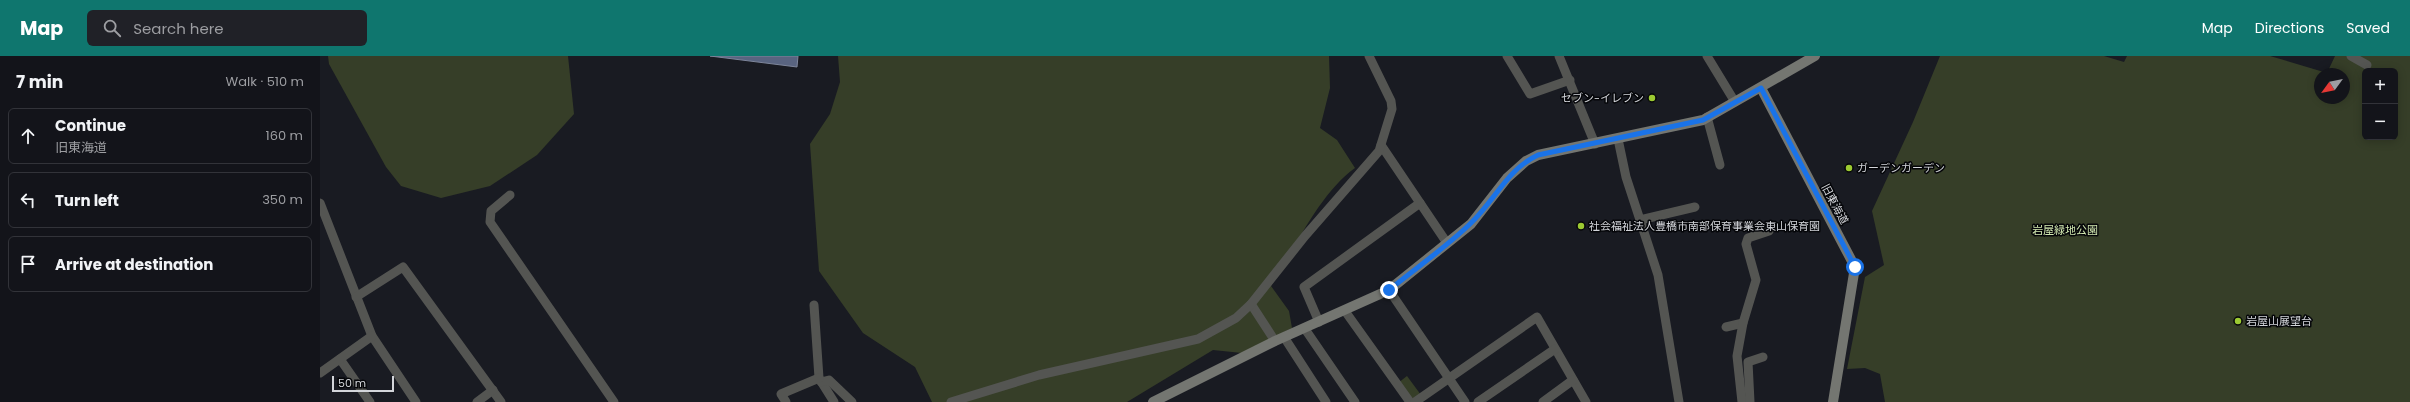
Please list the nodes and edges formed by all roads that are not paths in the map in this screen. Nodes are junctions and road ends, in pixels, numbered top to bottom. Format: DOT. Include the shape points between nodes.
graph roads {
  1 [pos="1369,56"];
  2 [pos="1507,56"];
  3 [pos="1559,56"];
  4 [pos="1718,56"];
  5 [pos="2351,56"];
  6 [pos="1809,58"];
  7 [pos="1708,59"];
  8 [pos="2367,65"];
  9 [pos="1570,80"];
  10 [pos="1761,88"];
  11 [pos="1735,102"];
  12 [pos="1707,117"];
  13 [pos="1618,139"];
  14 [pos="1595,144"];
  15 [pos="1381,145"];
  16 [pos="1720,165"];
  17 [pos="510,195"];
  18 [pos="320,203"];
  19 [pos="1420,204"];
  20 [pos="1695,207"];
  21 [pos="1640,220"];
  22 [pos="1769,231"];
  23 [pos="1447,243"];
  24 [pos="1389,290"];
  25 [pos="356,297"];
  26 [pos="1251,304"];
  27 [pos="814,305"];
  28 [pos="1345,311"];
  29 [pos="1319,322"];
  30 [pos="1743,323"];
  31 [pos="1726,327"];
  32 [pos="1305,329"];
  33 [pos="372,336"];
  34 [pos="1280,339"];
  35 [pos="1555,349"];
  36 [pos="1763,357"];
  37 [pos="340,359"];
  38 [pos="320,373"];
  39 [pos="1448,378"];
  40 [pos="820,380"];
  41 [pos="1573,380"];
  42 [pos="493,390"];
  43 [pos="1156,401"];
  44 [pos="370,402"];
  45 [pos="416,402"];
  46 [pos="477,402"];
  47 [pos="502,402"];
  48 [pos="614,402"];
  49 [pos="786,402"];
  50 [pos="834,402"];
  51 [pos="852,402"];
  52 [pos="951,402"];
  53 [pos="1326,402"];
  54 [pos="1355,402"];
  55 [pos="1410,402"];
  56 [pos="1415,402"];
  57 [pos="1465,402"];
  58 [pos="1478,402"];
  59 [pos="1543,402"];
  60 [pos="1586,402"];
  61 [pos="1679,402"];
  62 [pos="1742,402"];
  63 [pos="1750,402"];
  64 [pos="1833,402"];
  1 -- 15 [label="street" via="1391,100 1392,109"];
  2 -- 9 [label="street" via="1530,94"];
  3 -- 9 [label="street"];
  4 -- 7 [label="street"];
  5 -- 8 [label="street"];
  6 -- 10 [label="street"];
  7 -- 11 [label="street"];
  9 -- 14 [label="street"];
  10 -- 11 [label="street"];
  10 -- 64 [label="street, 旧東海道" via="1855,267"];
  11 -- 12 [label="street"];
  12 -- 13 [label="street" via="1679,126"];
  12 -- 16 [label="street"];
  13 -- 14 [label="street"];
  13 -- 21 [label="street" via="1626,177"];
  14 -- 23 [label="street" via="1538,155 1526,161 1507,178 1471,224"];
  15 -- 19 [label="street"];
  15 -- 26 [label="street"];
  17 -- 48 [label="street" via="491,211 490,222"];
  18 -- 25 [label="street"];
  19 -- 23 [label="street"];
  19 -- 29 [label="street" via="1304,287"];
  20 -- 21 [label="street"];
  21 -- 61 [label="street" via="1658,275"];
  22 -- 30 [label="street" via="1748,238 1746,244 1756,280"];
  23 -- 24 [label="street"];
  24 -- 28 [label="street"];
  24 -- 39 [label="street"];
  25 -- 33 [label="street"];
  25 -- 42 [label="street" via="403,267"];
  26 -- 34 [label="street"];
  26 -- 52 [label="street" via="1236,318 1198,339 1039,375"];
  27 -- 40 [label="street"];
  28 -- 29 [label="street"];
  28 -- 55 [label="street"];
  29 -- 32 [label="street"];
  30 -- 31 [label="street"];
  30 -- 62 [label="street" via="1738,356"];
  32 -- 34 [label="street"];
  32 -- 54 [label="street"];
  33 -- 37 [label="street"];
  33 -- 45 [label="street"];
  34 -- 43 [label="street"];
  34 -- 53 [label="street"];
  35 -- 39 [label="street" via="1537,317"];
  35 -- 41 [label="street"];
  35 -- 58 [label="street"];
  36 -- 63 [label="street" via="1748,362"];
  37 -- 38 [label="street"];
  37 -- 44 [label="street"];
  39 -- 56 [label="street"];
  39 -- 57 [label="street"];
  40 -- 49 [label="street" via="781,394"];
  40 -- 50 [label="street"];
  40 -- 51 [label="street" via="829,380"];
  41 -- 59 [label="street"];
  41 -- 60 [label="street"];
  42 -- 46 [label="street"];
  42 -- 47 [label="street"];
}
